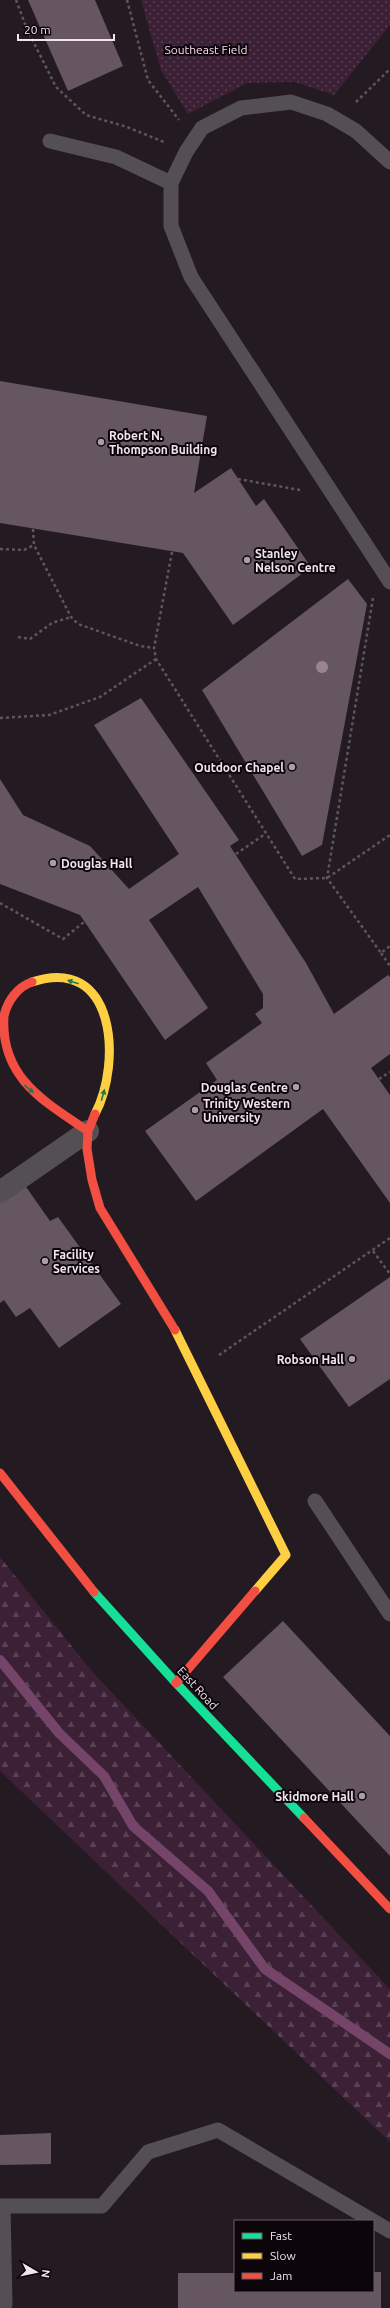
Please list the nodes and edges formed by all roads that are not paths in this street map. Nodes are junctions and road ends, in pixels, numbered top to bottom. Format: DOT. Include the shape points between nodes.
graph roads {
  1 [pos="50,141"];
  2 [pos="390,162"];
  3 [pos="171,183"];
  4 [pos="390,582"];
  5 [pos="88,1131"];
  6 [pos="0,1192"];
  7 [pos="0,1473"];
  8 [pos="315,1501"];
  9 [pos="390,1614"];
  10 [pos="176,1683"];
  11 [pos="390,1909"];
  12 [pos="1,2206"];
  13 [pos="371,2220"];
  14 [pos="374,2222"];
  15 [pos="390,2231"];
  16 [pos="2,2308"];
  1 -- 3 [label="lane" via="116,157"];
  2 -- 3 [label="lane" via="356,132 339,121 327,114 291,102 241,108 202,128 186,152"];
  3 -- 4 [label="lane" via="171,226 191,277"];
  5 -- 5 [label="street, one-way" via="105,1086 108,1064 109,1040 101,1002 90,989 77,983 61,978 34,980 12,994 6,1006 2,1022 3,1052 9,1067 28,1089"];
  5 -- 6 [label="street"];
  5 -- 10 [label="street" via="88,1164 92,1187 100,1208 179,1336 286,1555"];
  7 -- 10 [label="street, East Road" via="98,1597"];
  8 -- 9 [label="lane"];
  10 -- 11 [label="street, East Road"];
  12 -- 13 [label="lane" via="102,2206 148,2152 218,2130"];
  12 -- 16 [label="lane" via="5,2304"];
  14 -- 15 [label="lane"];
}
